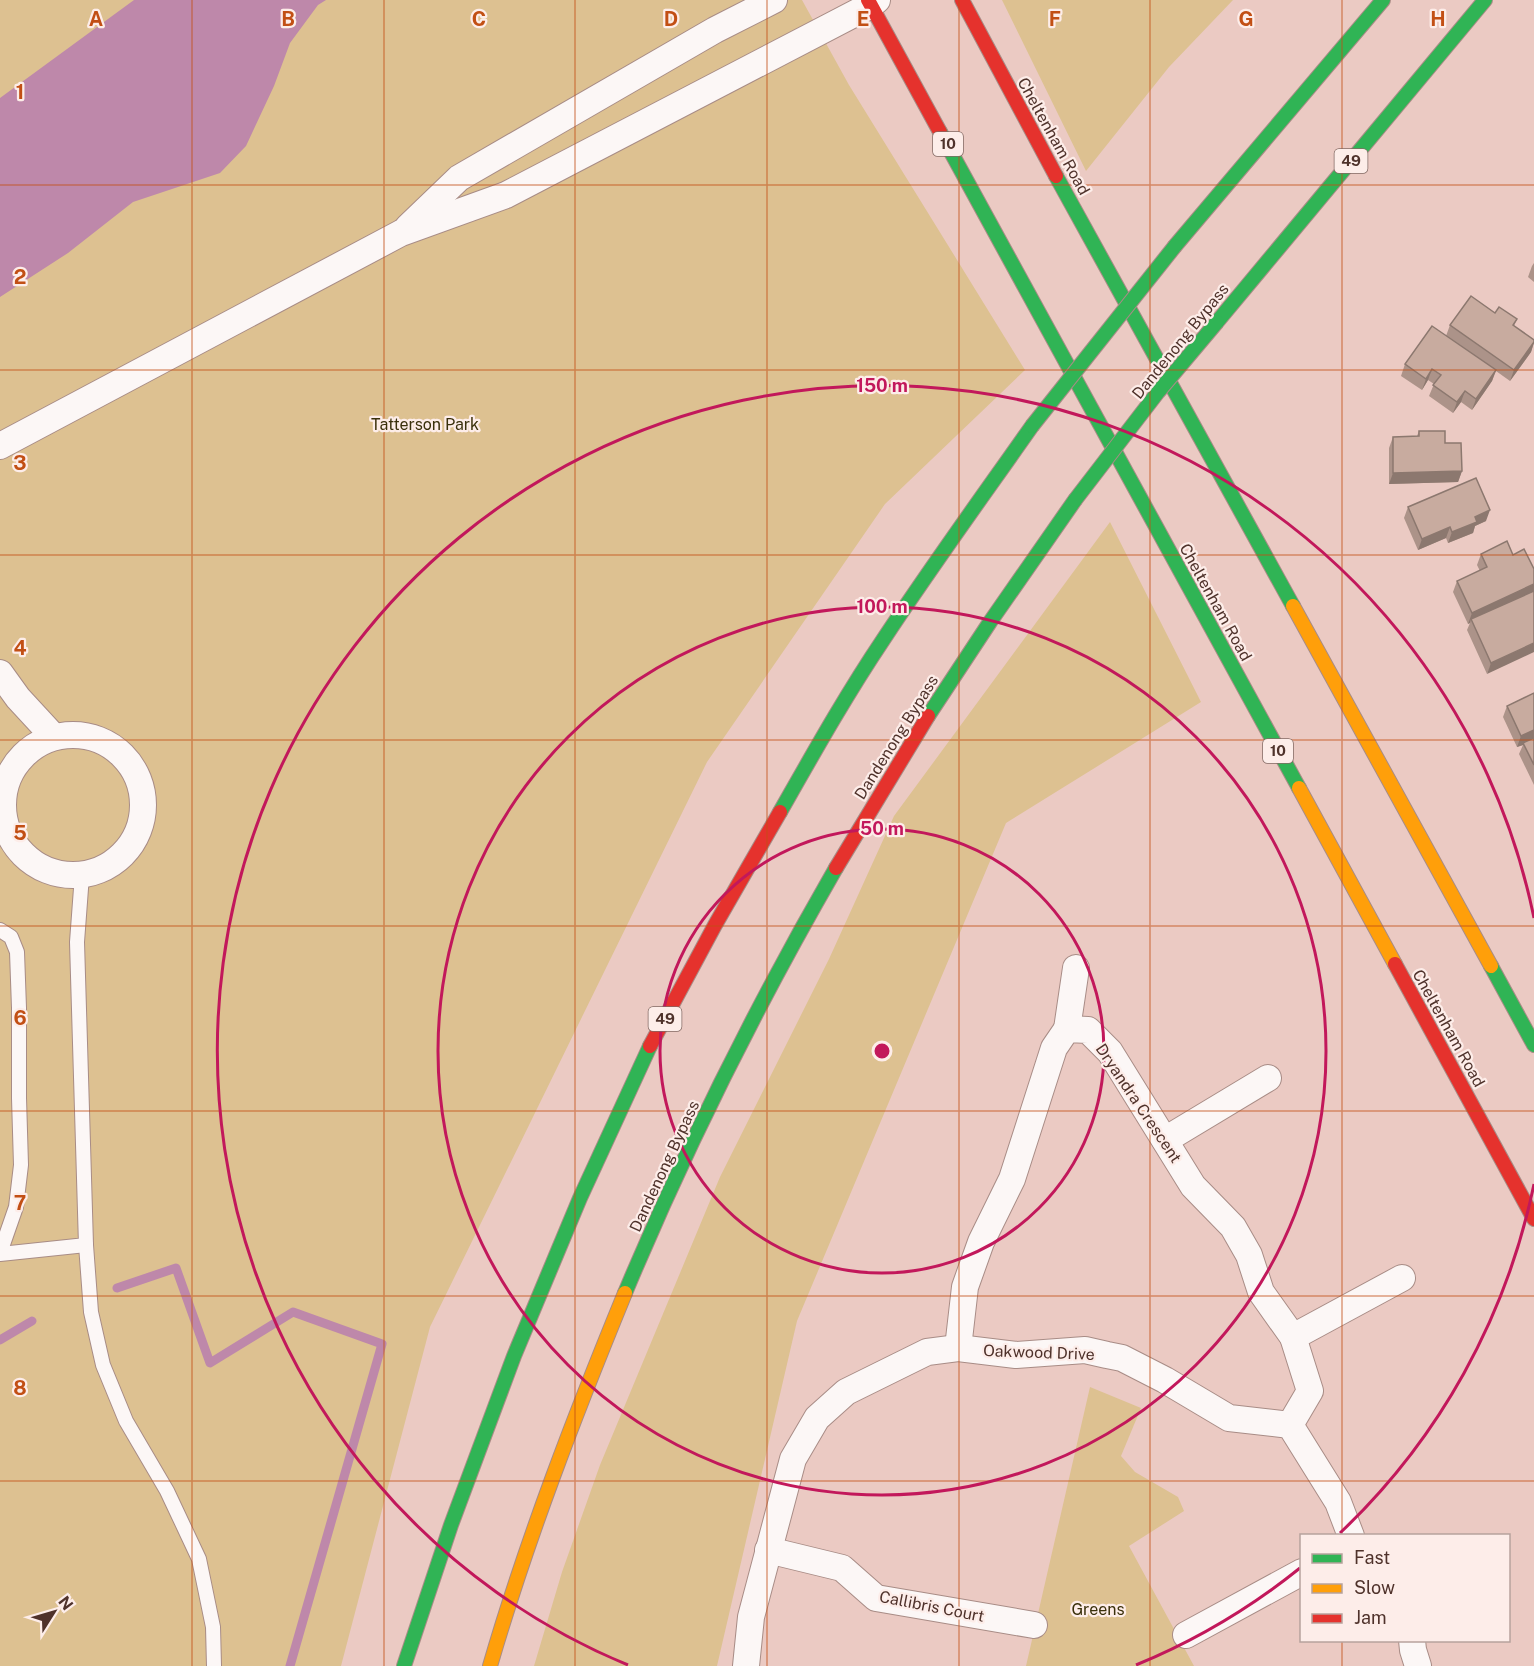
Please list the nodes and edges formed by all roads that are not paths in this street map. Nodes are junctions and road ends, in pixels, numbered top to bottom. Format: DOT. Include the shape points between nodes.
graph roads {
  1 [pos="774,0"];
  2 [pos="962,0"];
  3 [pos="1383,0"];
  4 [pos="1485,0"];
  5 [pos="872,2"];
  6 [pos="401,233"];
  7 [pos="0,446"];
  8 [pos="0,673"];
  9 [pos="54,737"];
  10 [pos="3,776"];
  11 [pos="2,822"];
  12 [pos="82,875"];
  13 [pos="0,930"];
  14 [pos="1076,968"];
  15 [pos="1067,1029"];
  16 [pos="1534,1045"];
  17 [pos="1268,1078"];
  18 [pos="1166,1140"];
  19 [pos="1534,1219"];
  20 [pos="86,1245"];
  21 [pos="0,1253"];
  22 [pos="1402,1278"];
  23 [pos="1293,1337"];
  24 [pos="958,1348"];
  25 [pos="1290,1425"];
  26 [pos="1350,1534"];
  27 [pos="768,1550"];
  28 [pos="1300,1573"];
  29 [pos="1034,1625"];
  30 [pos="1186,1635"];
  31 [pos="1412,1642"];
  32 [pos="214,1666"];
  33 [pos="404,1666"];
  34 [pos="490,1666"];
  35 [pos="746,1666"];
  36 [pos="1418,1666"];
  1 -- 6 [label="street" via="459,178"];
  2 -- 16 [label="main road, Cheltenham Road"];
  3 -- 33 [label="main road, 49, bridge" via="1175,246 1032,426 882,641 832,720 647,1052 580,1198 514,1356"];
  4 -- 34 [label="main road, Dandenong Bypass / 49, bridge" via="1158,392 1075,501 908,747 847,848 728,1068 652,1229 592,1373"];
  5 -- 6 [label="street" via="506,195"];
  5 -- 19 [label="main road, Cheltenham Road / 10"];
  6 -- 7 [label="street"];
  8 -- 9 [label="street"];
  9 -- 10 [label="street" via="36,744"];
  9 -- 12 [label="street" via="77,734 99,739 119,751 134,769 143,790 144,814 137,836 123,855 105,868"];
  10 -- 11 [label="street"];
  11 -- 12 [label="street" via="27,857 43,868"];
  12 -- 20 [label="lane" via="77,942"];
  13 -- 21 [label="lane" via="10,937 17,952 21,1165 16,1207"];
  14 -- 15 [label="street"];
  15 -- 18 [label="street, Dryandra Crescent" via="1088,1030 1110,1052"];
  15 -- 24 [label="street" via="1054,1048 1012,1179 981,1242 965,1287"];
  17 -- 18 [label="street"];
  18 -- 23 [label="street, Dryandra Crescent" via="1193,1186 1233,1227 1249,1255 1261,1292"];
  20 -- 21 [label="lane"];
  20 -- 32 [label="lane" via="91,1312 103,1365 126,1421 167,1491 199,1559 213,1627"];
  22 -- 23 [label="street"];
  23 -- 25 [label="street, Dryandra Crescent" via="1310,1391"];
  24 -- 25 [label="street, Oakwood Drive" via="1016,1354 1085,1350 1122,1358 1229,1418"];
  24 -- 27 [label="street, Oakwood Drive" via="927,1352 846,1392 817,1418 793,1459"];
  25 -- 26 [label="street" via="1338,1502"];
  27 -- 29 [label="street, Callibris Court" via="842,1568 876,1598"];
  27 -- 35 [label="street, Oakwood Drive" via="751,1617"];
  28 -- 30 [label="street"];
  31 -- 36 [label="street"];
}
